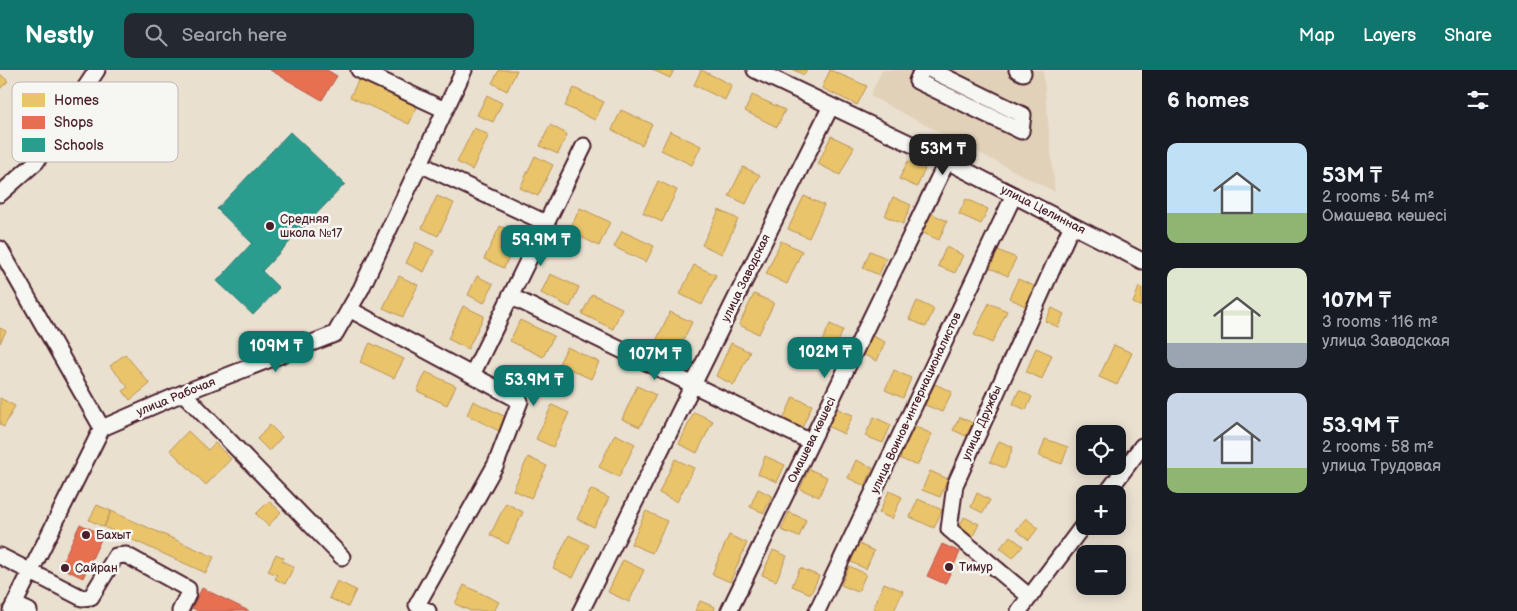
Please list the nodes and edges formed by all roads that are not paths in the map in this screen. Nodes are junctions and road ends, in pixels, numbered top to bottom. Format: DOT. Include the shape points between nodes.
graph roads {
  1 [pos="97,70"];
  2 [pos="359,70"];
  3 [pos="464,70"];
  4 [pos="755,70"];
  5 [pos="922,70"];
  6 [pos="931,70"];
  7 [pos="89,82"];
  8 [pos="958,83"];
  9 [pos="952,98"];
  10 [pos="990,99"];
  11 [pos="830,106"];
  12 [pos="445,110"];
  13 [pos="984,113"];
  14 [pos="584,146"];
  15 [pos="947,161"];
  16 [pos="36,162"];
  17 [pos="420,164"];
  18 [pos="0,194"];
  19 [pos="1014,196"];
  20 [pos="546,223"];
  21 [pos="1072,225"];
  22 [pos="0,249"];
  23 [pos="1142,261"];
  24 [pos="5,268"];
  25 [pos="510,296"];
  26 [pos="350,309"];
  27 [pos="472,374"];
  28 [pos="693,383"];
  29 [pos="183,393"];
  30 [pos="102,428"];
  31 [pos="811,442"];
  32 [pos="1142,446"];
  33 [pos="1113,485"];
  34 [pos="1076,535"];
  35 [pos="0,556"];
  36 [pos="342,557"];
  37 [pos="29,571"];
  38 [pos="1030,597"];
  39 [pos="9,608"];
  40 [pos="29,611"];
  41 [pos="180,611"];
  42 [pos="428,611"];
  43 [pos="581,611"];
  44 [pos="730,611"];
  45 [pos="817,611"];
  46 [pos="1020,611"];
  1 -- 7 [label="street"];
  2 -- 12 [label="street"];
  3 -- 12 [label="street, улица Рабочая"];
  4 -- 11 [label="street, улица Целинная"];
  5 -- 9 [label="street" via="917,81"];
  6 -- 8 [label="street"];
  8 -- 9 [label="street"];
  8 -- 10 [label="street"];
  9 -- 13 [label="street"];
  10 -- 13 [label="street"];
  10 -- 13 [label="street" via="1022,114 1021,131"];
  11 -- 15 [label="street, улица Целинная"];
  11 -- 28 [label="street, улица Заводская"];
  12 -- 17 [label="street, улица Рабочая"];
  14 -- 20 [label="street"];
  15 -- 19 [label="street, улица Целинная"];
  15 -- 31 [label="street, Омашева көшесі"];
  16 -- 18 [label="street"];
  17 -- 20 [label="street"];
  17 -- 26 [label="street, улица Рабочая"];
  19 -- 21 [label="street, улица Целинная"];
  19 -- 45 [label="street, улица Воинов-интернационалистов"];
  20 -- 25 [label="street"];
  21 -- 23 [label="street, улица Целинная"];
  21 -- 38 [label="street, улица Дружбы" via="955,485 949,529"];
  22 -- 24 [label="street"];
  24 -- 30 [label="street"];
  25 -- 27 [label="street"];
  25 -- 28 [label="street"];
  26 -- 27 [label="street"];
  26 -- 29 [label="street, улица Рабочая" via="335,334"];
  27 -- 42 [label="street" via="520,401 496,464 417,605"];
  28 -- 31 [label="street"];
  28 -- 43 [label="street, улица Заводская"];
  29 -- 30 [label="street, улица Рабочая"];
  29 -- 36 [label="street"];
  30 -- 37 [label="street"];
  31 -- 44 [label="street, Омашева көшесі"];
  32 -- 33 [label="street"];
  34 -- 38 [label="street"];
  35 -- 37 [label="street"];
  37 -- 39 [label="street"];
  37 -- 41 [label="street" via="82,598 91,598 116,556 126,555 188,589"];
  38 -- 46 [label="street"];
  39 -- 40 [label="street"];
}
